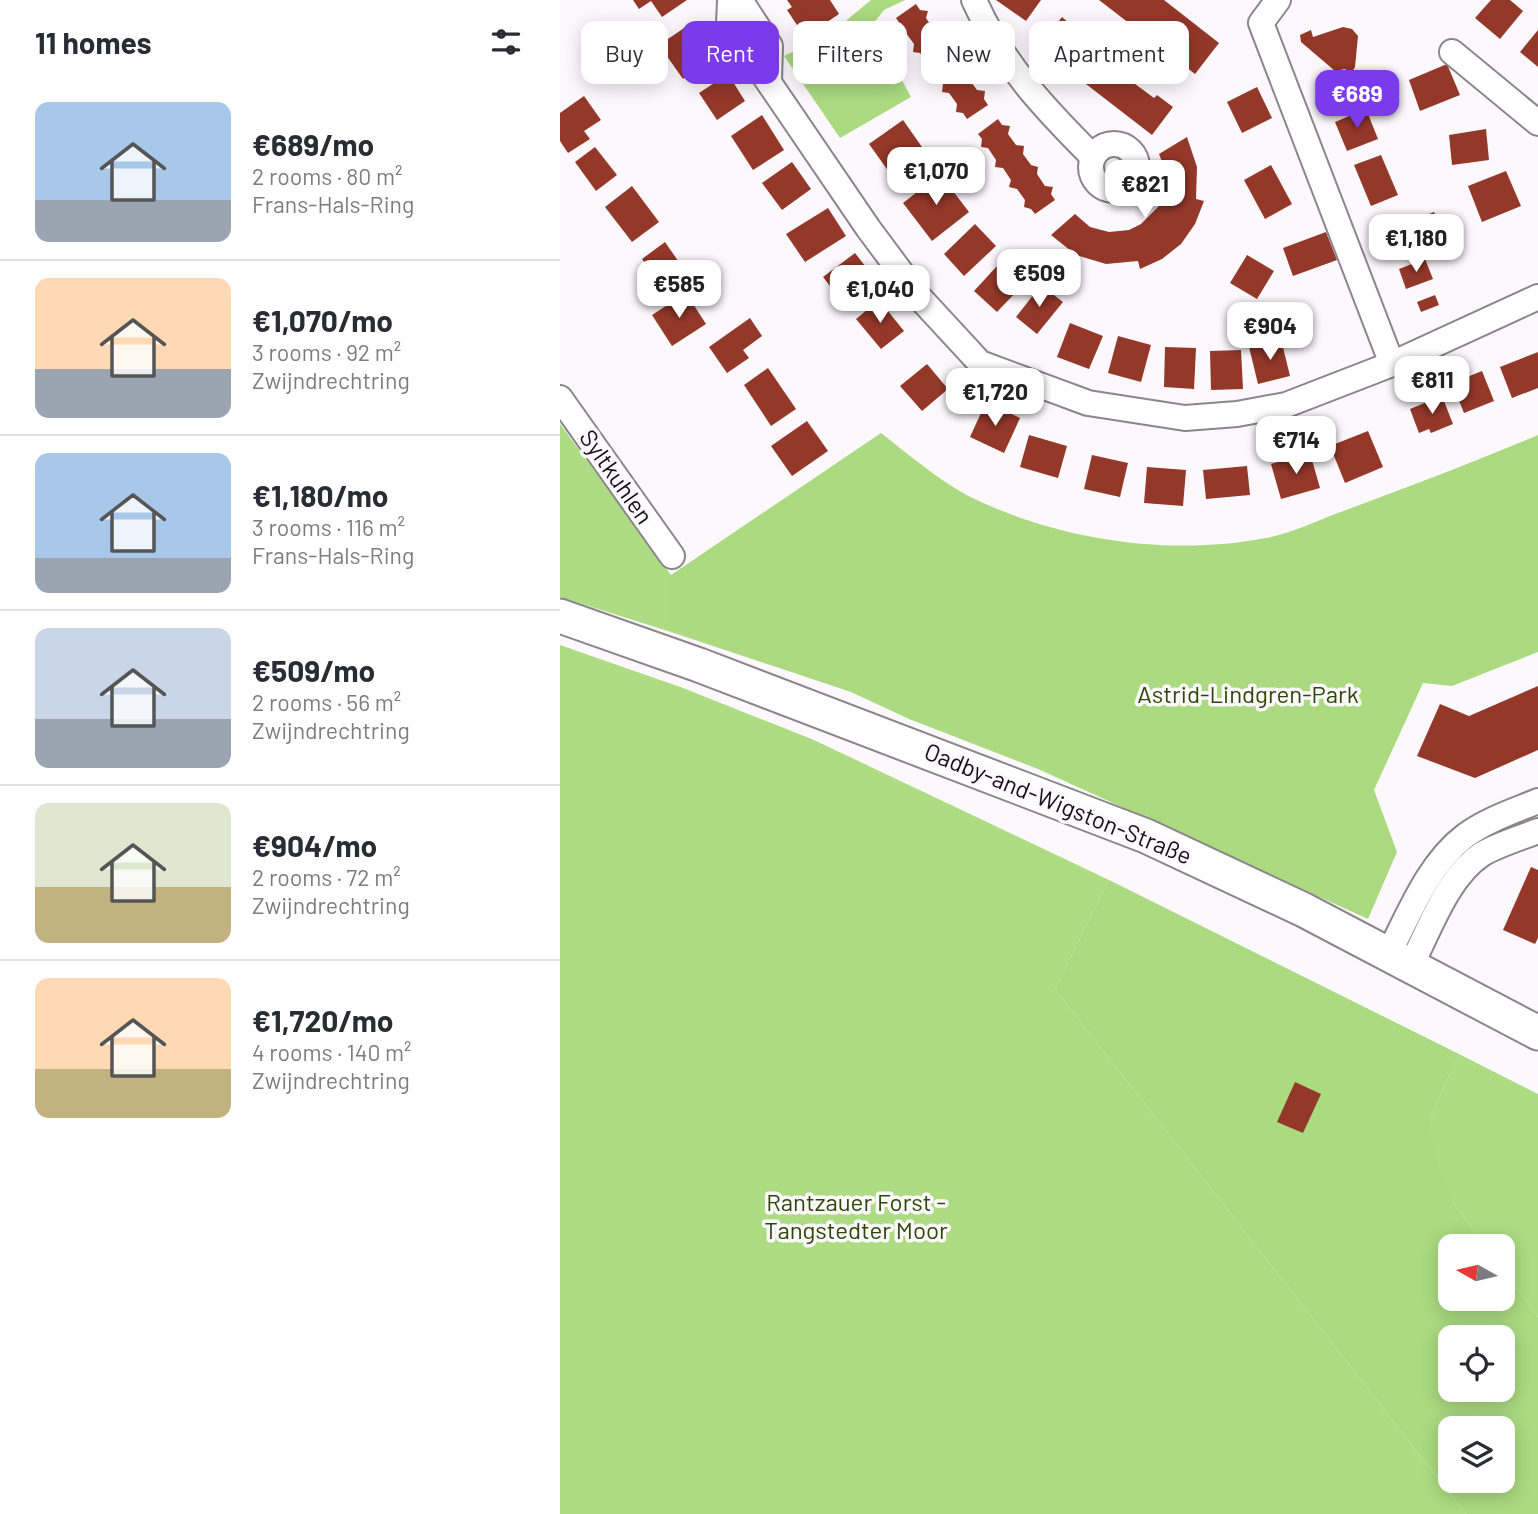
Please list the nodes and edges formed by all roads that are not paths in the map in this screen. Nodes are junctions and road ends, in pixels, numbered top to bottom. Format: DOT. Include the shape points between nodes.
graph roads {
  1 [pos="730,0"];
  2 [pos="740,0"];
  3 [pos="974,0"];
  4 [pos="1278,0"];
  5 [pos="729,21"];
  6 [pos="754,21"];
  7 [pos="1452,52"];
  8 [pos="771,84"];
  9 [pos="1538,123"];
  10 [pos="1093,157"];
  11 [pos="1538,297"];
  12 [pos="1392,365"];
  13 [pos="560,398"];
  14 [pos="672,556"];
  15 [pos="560,616"];
  16 [pos="1538,801"];
  17 [pos="1538,831"];
  18 [pos="1400,959"];
  19 [pos="1538,1033"];
  1 -- 5 [label="street"];
  2 -- 6 [label="street"];
  3 -- 10 [label="street" via="990,38 1027,89"];
  4 -- 12 [label="street" via="1261,23"];
  7 -- 9 [label="street"];
  8 -- 12 [label="street" via="920,298 981,363 1088,403 1185,418 1286,405"];
  11 -- 12 [label="street"];
  13 -- 14 [label="street, Syltkuhlen"];
  15 -- 18 [label="main road, Oadby-and-Wigston-Straße" via="1146,836"];
  16 -- 18 [label="street" via="1482,825 1450,849 1426,885"];
  17 -- 18 [label="street" via="1490,850 1468,865"];
  18 -- 19 [label="main road, Oadby-and-Wigston-Straße"];
}
